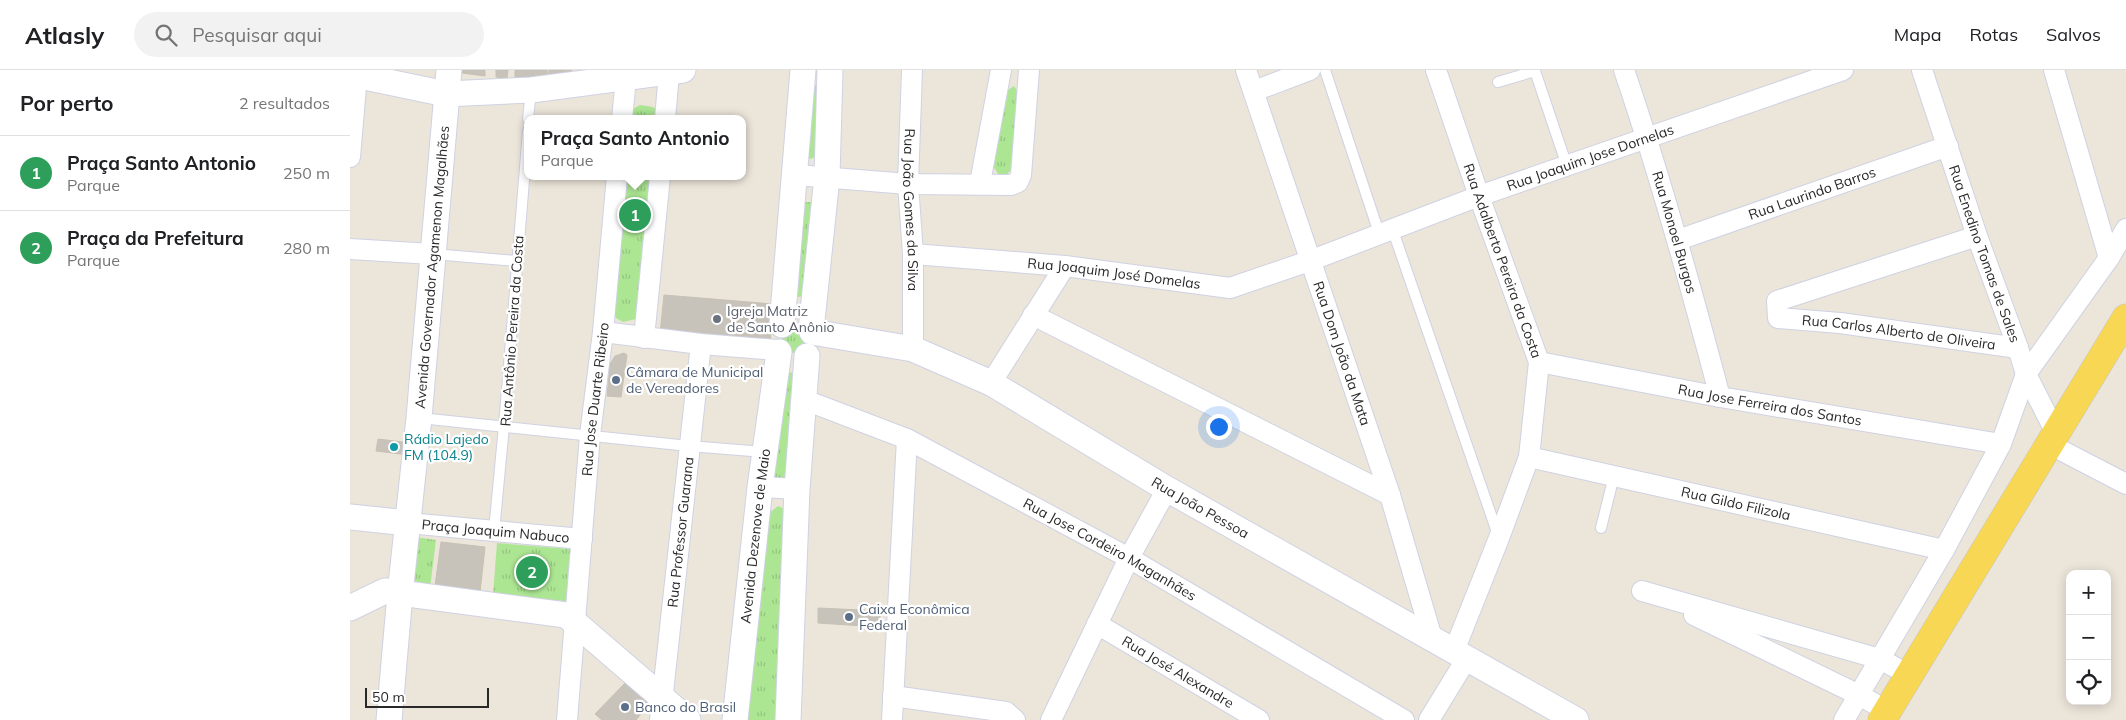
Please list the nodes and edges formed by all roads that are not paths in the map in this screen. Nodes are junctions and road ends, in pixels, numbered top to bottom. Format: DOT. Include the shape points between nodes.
graph roads {
  1 [pos="803,70"];
  2 [pos="830,70"];
  3 [pos="912,70"];
  4 [pos="1001,70"];
  5 [pos="1029,70"];
  6 [pos="1246,70"];
  7 [pos="1310,70"];
  8 [pos="1325,70"];
  9 [pos="1436,70"];
  10 [pos="1537,70"];
  11 [pos="1624,70"];
  12 [pos="1843,70"];
  13 [pos="1922,70"];
  14 [pos="2054,70"];
  15 [pos="676,71"];
  16 [pos="354,74"];
  17 [pos="626,78"];
  18 [pos="448,82"];
  19 [pos="1498,82"];
  20 [pos="531,90"];
  21 [pos="1254,91"];
  22 [pos="528,115"];
  23 [pos="622,115"];
  24 [pos="666,115"];
  25 [pos="1647,139"];
  26 [pos="1948,146"];
  27 [pos="350,157"];
  28 [pos="1567,166"];
  29 [pos="796,175"];
  30 [pos="524,178"];
  31 [pos="827,178"];
  32 [pos="617,180"];
  33 [pos="660,180"];
  34 [pos="980,183"];
  35 [pos="908,184"];
  36 [pos="1479,196"];
  37 [pos="2126,229"];
  38 [pos="1385,231"];
  39 [pos="1977,236"];
  40 [pos="1678,240"];
  41 [pos="350,249"];
  42 [pos="432,254"];
  43 [pos="913,254"];
  44 [pos="2109,258"];
  45 [pos="1312,260"];
  46 [pos="517,261"];
  47 [pos="1065,266"];
  48 [pos="1033,315"];
  49 [pos="2126,318"];
  50 [pos="782,325"];
  51 [pos="603,332"];
  52 [pos="644,338"];
  53 [pos="810,339"];
  54 [pos="701,344"];
  55 [pos="2018,348"];
  56 [pos="913,349"];
  57 [pos="778,351"];
  58 [pos="1539,362"];
  59 [pos="2026,374"];
  60 [pos="990,383"];
  61 [pos="1720,397"];
  62 [pos="805,400"];
  63 [pos="419,418"];
  64 [pos="504,426"];
  65 [pos="590,435"];
  66 [pos="907,439"];
  67 [pos="2053,439"];
  68 [pos="2002,444"];
  69 [pos="689,446"];
  70 [pos="764,452"];
  71 [pos="1529,457"];
  72 [pos="1614,476"];
  73 [pos="2126,484"];
  74 [pos="760,487"];
  75 [pos="797,489"];
  76 [pos="1167,489"];
  77 [pos="1390,495"];
  78 [pos="350,516"];
  79 [pos="408,523"];
  80 [pos="1601,528"];
  81 [pos="494,531"];
  82 [pos="1500,538"];
  83 [pos="582,539"];
  84 [pos="1944,550"];
  85 [pos="1129,558"];
  86 [pos="400,594"];
  87 [pos="350,608"];
  88 [pos="575,622"];
  89 [pos="1097,624"];
  90 [pos="1432,638"];
  91 [pos="1461,655"];
  92 [pos="1880,660"];
  93 [pos="1909,675"];
  94 [pos="1859,695"];
  95 [pos="893,696"];
  96 [pos="662,709"];
  97 [pos="1885,716"];
  98 [pos="389,720"];
  99 [pos="567,720"];
  100 [pos="688,720"];
  101 [pos="735,720"];
  102 [pos="788,720"];
  103 [pos="892,720"];
  104 [pos="1015,720"];
  105 [pos="1050,720"];
  106 [pos="1259,720"];
  107 [pos="1404,720"];
  108 [pos="1429,720"];
  109 [pos="1576,720"];
  110 [pos="1844,720"];
  1 -- 29 [label="street"];
  2 -- 31 [label="street"];
  3 -- 35 [label="street, Rua João Gomes da Silva"];
  4 -- 34 [label="street"];
  5 -- 34 [label="street" via="1018,182 1012,185"];
  6 -- 21 [label="street, Rua Dom João da Mata"];
  7 -- 21 [label="street"];
  8 -- 38 [label="lane"];
  9 -- 36 [label="street, Rua Adalberto Pereira da Costa"];
  10 -- 19 [label="lane"];
  10 -- 28 [label="lane"];
  11 -- 25 [label="street, Rua Monoel Burgos"];
  12 -- 25 [label="street, Rua Joaquim Jose Dornelas"];
  13 -- 26 [label="street, Rua Enedino Tomas de Sales"];
  14 -- 44 [label="street"];
  15 -- 17 [label="street"];
  15 -- 24 [label="street"];
  16 -- 18 [label="street"];
  16 -- 27 [label="street"];
  17 -- 20 [label="street"];
  17 -- 23 [label="street"];
  18 -- 20 [label="street"];
  18 -- 42 [label="street, Avenida Governador Agamenon Magalhães"];
  20 -- 22 [label="lane"];
  21 -- 45 [label="street, Rua Dom João da Mata"];
  25 -- 28 [label="street, Rua Joaquim Jose Dornelas"];
  25 -- 40 [label="street, Rua Monoel Burgos"];
  26 -- 39 [label="street, Rua Enedino Tomas de Sales"];
  26 -- 40 [label="street, Rua Laurindo Barros"];
  28 -- 36 [label="street, Rua Joaquim Jose Dornelas"];
  29 -- 31 [label="street"];
  29 -- 50 [label="street"];
  30 -- 46 [label="lane, Rua Antônio Pereira da Costa"];
  31 -- 35 [label="street"];
  31 -- 53 [label="street"];
  32 -- 51 [label="street, Rua Jose Duarte Ribeiro"];
  33 -- 52 [label="street"];
  34 -- 35 [label="street"];
  35 -- 43 [label="street, Rua João Gomes da Silva"];
  36 -- 38 [label="street, Rua Joaquim Jose Dornelas"];
  36 -- 58 [label="street, Rua Adalberto Pereira da Costa"];
  37 -- 44 [label="street"];
  38 -- 45 [label="street, Rua Joaquim Jose Dornelas"];
  38 -- 82 [label="lane"];
  39 -- 55 [label="street, Rua Enedino Tomas de Sales"];
  39 -- 55 [label="street, Rua Carlos Alberto de Oliveira" via="1777,301 1778,318 1840,323"];
  40 -- 61 [label="street, Rua Monoel Burgos"];
  41 -- 42 [label="street"];
  42 -- 46 [label="lane"];
  42 -- 63 [label="street, Avenida Governador Agamenon Magalhães"];
  43 -- 47 [label="street, Rua Joaquim José Domelas"];
  43 -- 56 [label="street, Rua João Gomes da Silva"];
  44 -- 59 [label="street"];
  45 -- 47 [label="street, Rua Joaquim José Domelas" via="1230,288"];
  45 -- 77 [label="street, Rua Dom João da Mata"];
  46 -- 64 [label="lane, Rua Antônio Pereira da Costa"];
  47 -- 48 [label="street"];
  48 -- 60 [label="street"];
  48 -- 77 [label="street"];
  49 -- 67 [label="main road"];
  50 -- 53 [label="street" via="790,321 806,324"];
  50 -- 57 [label="street" via="775,336"];
  51 -- 52 [label="street"];
  51 -- 65 [label="street, Rua Jose Duarte Ribeiro"];
  52 -- 54 [label="street"];
  53 -- 56 [label="street, Rua João Pessoa"];
  53 -- 57 [label="street" via="792,360"];
  53 -- 62 [label="street"];
  54 -- 57 [label="street"];
  54 -- 69 [label="street, Rua Professor Guarana"];
  55 -- 59 [label="street, Rua Enedino Tomas de Sales"];
  56 -- 60 [label="street, Rua João Pessoa"];
  57 -- 70 [label="street, Avenida Dezenove de Maio"];
  58 -- 61 [label="street, Rua Jose Ferreira dos Santos"];
  58 -- 71 [label="street, Rua Adalberto Pereira da Costa"];
  59 -- 67 [label="street, Rua Enedino Tomas de Sales"];
  59 -- 68 [label="street"];
  60 -- 76 [label="street, Rua João Pessoa"];
  61 -- 68 [label="street, Rua Jose Ferreira dos Santos"];
  62 -- 66 [label="street, Rua Jose Cordeiro Maganhães"];
  62 -- 75 [label="street"];
  63 -- 64 [label="lane"];
  63 -- 79 [label="street, Avenida Governador Agamenon Magalhães"];
  64 -- 65 [label="lane"];
  64 -- 81 [label="lane, Rua Antônio Pereira da Costa"];
  65 -- 69 [label="lane"];
  65 -- 83 [label="street, Rua Jose Duarte Ribeiro"];
  66 -- 85 [label="street, Rua Jose Cordeiro Maganhães"];
  66 -- 95 [label="street"];
  67 -- 73 [label="street"];
  67 -- 93 [label="main road"];
  68 -- 84 [label="street"];
  69 -- 70 [label="lane"];
  69 -- 96 [label="street, Rua Professor Guarana"];
  70 -- 74 [label="street, Avenida Dezenove de Maio"];
  71 -- 72 [label="street, Rua Gildo Filizola"];
  71 -- 82 [label="street, Rua Adalberto Pereira da Costa"];
  72 -- 80 [label="lane"];
  72 -- 84 [label="street, Rua Gildo Filizola"];
  74 -- 75 [label="street"];
  74 -- 101 [label="street, Avenida Dezenove de Maio"];
  75 -- 102 [label="street"];
  76 -- 85 [label="street"];
  76 -- 90 [label="street, Rua João Pessoa"];
  77 -- 90 [label="street, Rua Dom João da Mata"];
  78 -- 79 [label="street"];
  79 -- 81 [label="street, Praça Joaquim Nabuco"];
  79 -- 86 [label="street, Avenida Governador Agamenon Magalhães"];
  81 -- 83 [label="street, Praça Joaquim Nabuco"];
  82 -- 91 [label="street, Rua Adalberto Pereira da Costa"];
  83 -- 88 [label="street, Rua Jose Duarte Ribeiro"];
  84 -- 92 [label="street"];
  85 -- 89 [label="street"];
  85 -- 107 [label="street, Rua Jose Cordeiro Maganhães"];
  86 -- 87 [label="street" via="385,591"];
  86 -- 88 [label="street" via="566,615"];
  86 -- 98 [label="street, Avenida Governador Agamenon Magalhães"];
  88 -- 96 [label="street"];
  88 -- 99 [label="street, Rua Jose Duarte Ribeiro"];
  89 -- 105 [label="street"];
  89 -- 106 [label="street, Rua José Alexandre"];
  90 -- 91 [label="street, Rua João Pessoa"];
  91 -- 108 [label="street, Rua Adalberto Pereira da Costa"];
  91 -- 109 [label="street, Rua João Pessoa"];
  92 -- 93 [label="street"];
  92 -- 94 [label="street"];
  92 -- 94 [label="street" via="1642,591"];
  93 -- 97 [label="main road"];
  94 -- 97 [label="street"];
  94 -- 110 [label="street"];
  95 -- 103 [label="street"];
  95 -- 104 [label="street" via="1006,712"];
  96 -- 100 [label="street"];
}
